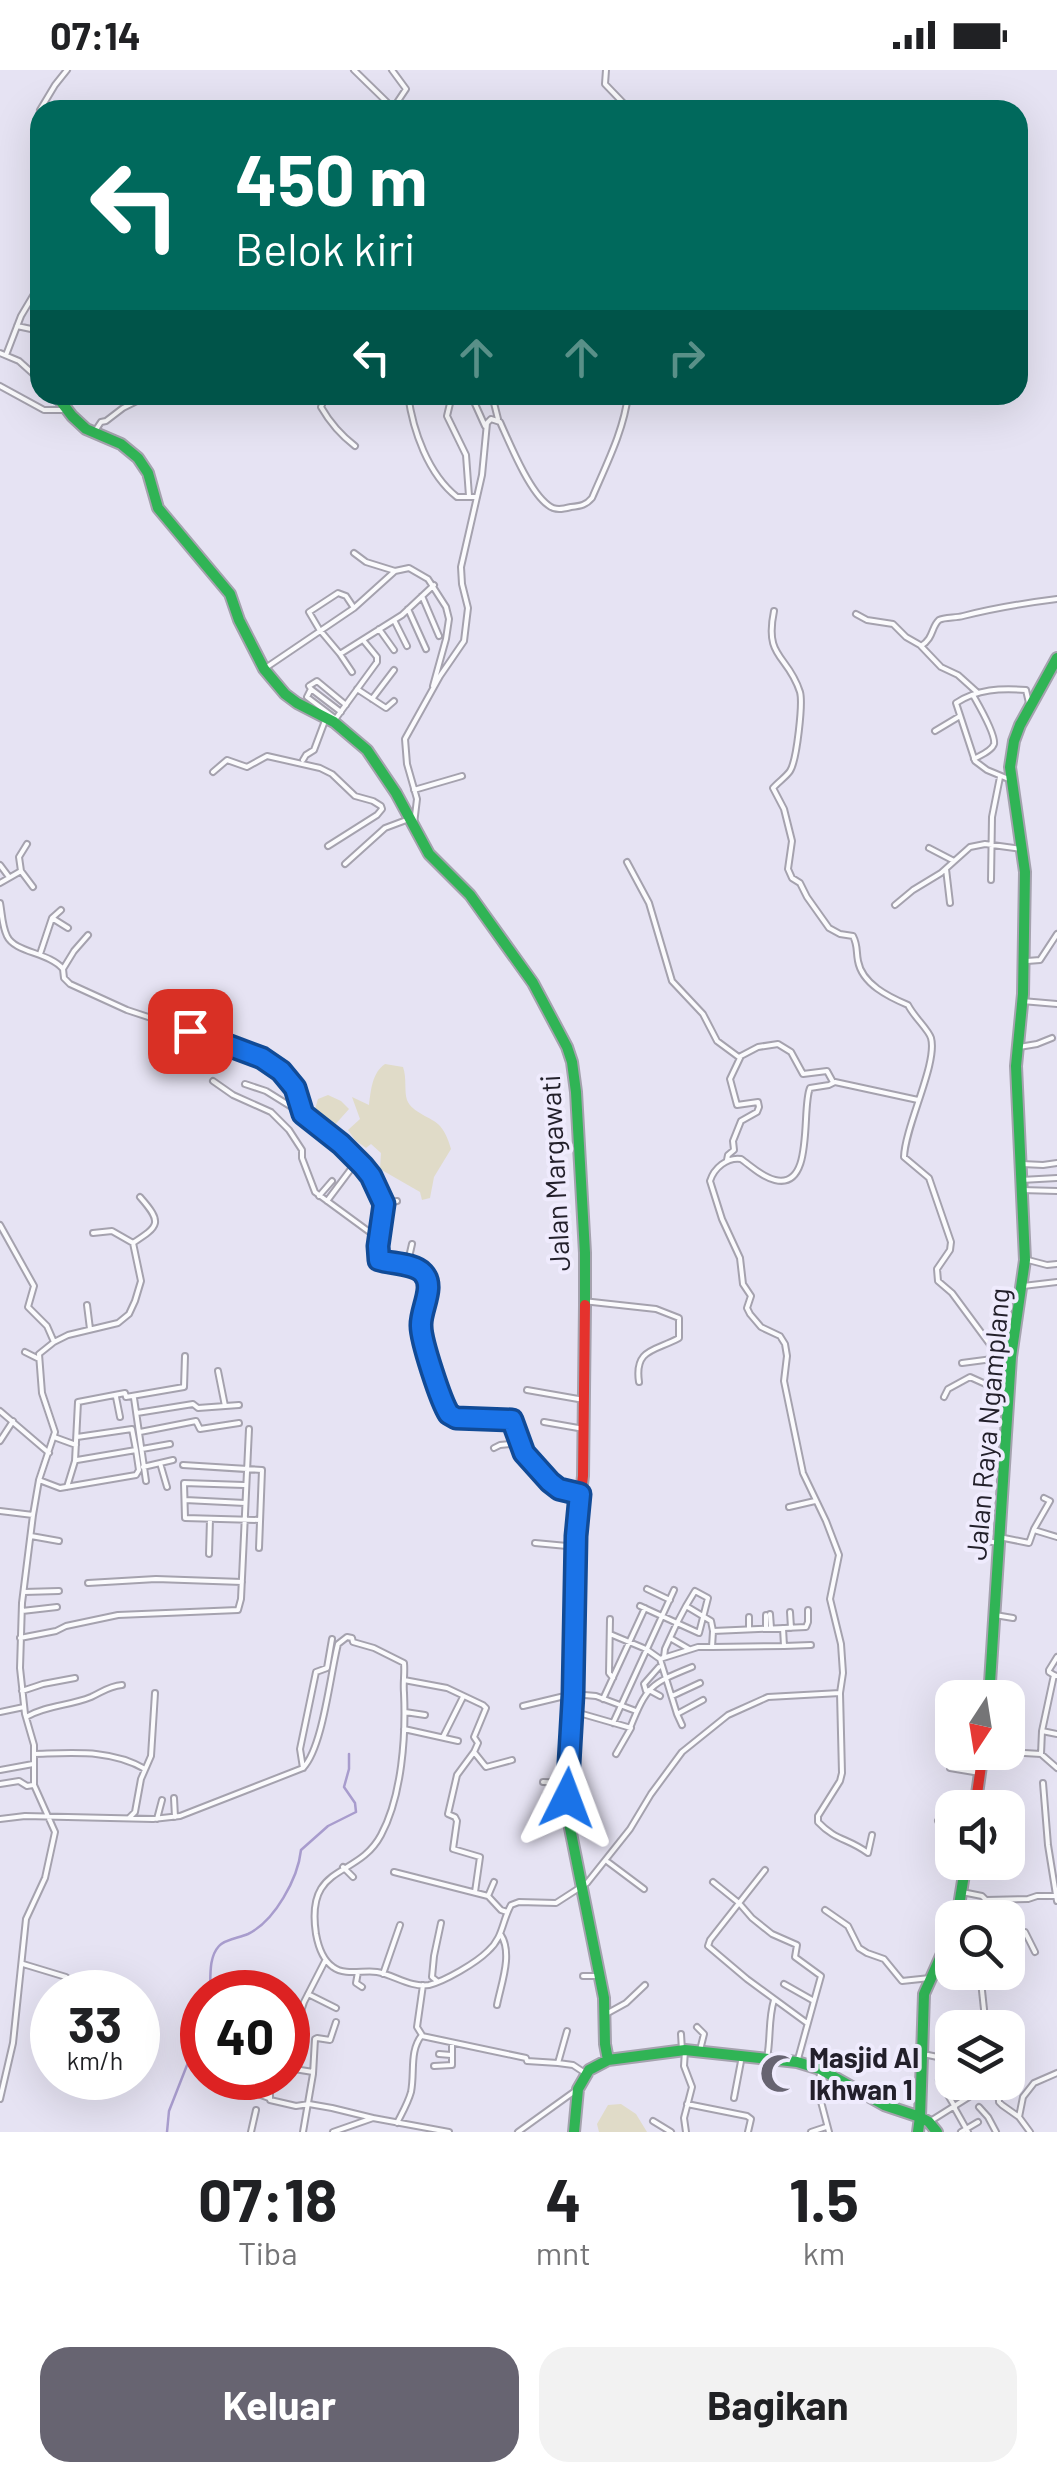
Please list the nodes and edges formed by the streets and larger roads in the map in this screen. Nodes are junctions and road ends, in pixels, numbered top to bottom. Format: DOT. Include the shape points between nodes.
graph roads {
  1 [pos="67,70"];
  2 [pos="354,70"];
  3 [pos="392,70"];
  4 [pos="606,70"];
  5 [pos="47,100"];
  6 [pos="383,100"];
  7 [pos="398,100"];
  8 [pos="620,100"];
  9 [pos="30,298"];
  10 [pos="18,326"];
  11 [pos="30,329"];
  12 [pos="3,354"];
  13 [pos="30,371"];
  14 [pos="0,386"];
  15 [pos="30,402"];
  16 [pos="35,405"];
  17 [pos="63,405"];
  18 [pos="128,405"];
  19 [pos="322,405"];
  20 [pos="410,405"];
  21 [pos="449,405"];
  22 [pos="476,405"];
  23 [pos="494,405"];
  24 [pos="627,405"];
  25 [pos="66,410"];
  26 [pos="498,420"];
  27 [pos="486,426"];
  28 [pos="93,434"];
  29 [pos="355,446"];
  30 [pos="469,496"];
  31 [pos="477,497"];
  32 [pos="354,553"];
  33 [pos="395,571"];
  34 [pos="434,585"];
  35 [pos="422,596"];
  36 [pos="1057,599"];
  37 [pos="354,608"];
  38 [pos="408,608"];
  39 [pos="774,611"];
  40 [pos="856,614"];
  41 [pos="394,620"];
  42 [pos="380,629"];
  43 [pos="319,630"];
  44 [pos="439,636"];
  45 [pos="363,640"];
  46 [pos="406,646"];
  47 [pos="921,646"];
  48 [pos="426,649"];
  49 [pos="394,650"];
  50 [pos="340,654"];
  51 [pos="1057,658"];
  52 [pos="264,668"];
  53 [pos="394,670"];
  54 [pos="352,672"];
  55 [pos="357,690"];
  56 [pos="432,690"];
  57 [pos="976,694"];
  58 [pos="372,699"];
  59 [pos="394,701"];
  60 [pos="346,705"];
  61 [pos="1029,707"];
  62 [pos="960,716"];
  63 [pos="334,718"];
  64 [pos="935,731"];
  65 [pos="974,760"];
  66 [pos="302,762"];
  67 [pos="213,772"];
  68 [pos="462,776"];
  69 [pos="1006,778"];
  70 [pos="414,790"];
  71 [pos="412,824"];
  72 [pos="26,844"];
  73 [pos="992,845"];
  74 [pos="328,846"];
  75 [pos="929,848"];
  76 [pos="1022,849"];
  77 [pos="954,861"];
  78 [pos="627,862"];
  79 [pos="344,864"];
  80 [pos="0,866"];
  81 [pos="946,870"];
  82 [pos="21,871"];
  83 [pos="9,877"];
  84 [pos="991,880"];
  85 [pos="0,882"];
  86 [pos="33,887"];
  87 [pos="0,903"];
  88 [pos="950,903"];
  89 [pos="896,905"];
  90 [pos="61,910"];
  91 [pos="52,918"];
  92 [pos="68,928"];
  93 [pos="88,934"];
  94 [pos="1056,935"];
  95 [pos="40,954"];
  96 [pos="1024,960"];
  97 [pos="64,968"];
  98 [pos="1022,1001"];
  99 [pos="1057,1004"];
  100 [pos="1052,1038"];
  101 [pos="1017,1047"];
  102 [pos="740,1057"];
  103 [pos="213,1082"];
  104 [pos="832,1082"];
  105 [pos="245,1084"];
  106 [pos="917,1101"];
  107 [pos="303,1114"];
  108 [pos="1019,1159"];
  109 [pos="726,1160"];
  110 [pos="357,1161"];
  111 [pos="1057,1164"];
  112 [pos="1057,1178"];
  113 [pos="332,1181"];
  114 [pos="1021,1185"];
  115 [pos="1057,1192"];
  116 [pos="319,1196"];
  117 [pos="140,1197"];
  118 [pos="326,1201"];
  119 [pos="397,1201"];
  120 [pos="384,1204"];
  121 [pos="0,1225"];
  122 [pos="93,1233"];
  123 [pos="379,1239"];
  124 [pos="133,1243"];
  125 [pos="412,1244"];
  126 [pos="1025,1260"];
  127 [pos="1057,1264"];
  128 [pos="407,1266"];
  129 [pos="1057,1282"];
  130 [pos="1023,1286"];
  131 [pos="583,1301"];
  132 [pos="87,1305"];
  133 [pos="90,1330"];
  134 [pos="54,1342"];
  135 [pos="25,1352"];
  136 [pos="185,1356"];
  137 [pos="1009,1357"];
  138 [pos="40,1359"];
  139 [pos="962,1363"];
  140 [pos="218,1371"];
  141 [pos="640,1382"];
  142 [pos="527,1390"];
  143 [pos="1009,1390"];
  144 [pos="115,1395"];
  145 [pos="134,1396"];
  146 [pos="944,1397"];
  147 [pos="584,1400"];
  148 [pos="239,1405"];
  149 [pos="225,1406"];
  150 [pos="0,1412"];
  151 [pos="137,1413"];
  152 [pos="120,1416"];
  153 [pos="13,1421"];
  154 [pos="544,1422"];
  155 [pos="239,1423"];
  156 [pos="584,1429"];
  157 [pos="249,1430"];
  158 [pos="140,1432"];
  159 [pos="54,1437"];
  160 [pos="76,1438"];
  161 [pos="0,1441"];
  162 [pos="521,1443"];
  163 [pos="170,1444"];
  164 [pos="76,1445"];
  165 [pos="494,1448"];
  166 [pos="139,1449"];
  167 [pos="49,1453"];
  168 [pos="75,1460"];
  169 [pos="173,1460"];
  170 [pos="160,1463"];
  171 [pos="183,1465"];
  172 [pos="142,1467"];
  173 [pos="247,1468"];
  174 [pos="39,1480"];
  175 [pos="146,1481"];
  176 [pos="246,1485"];
  177 [pos="67,1487"];
  178 [pos="167,1487"];
  179 [pos="580,1494"];
  180 [pos="1044,1498"];
  181 [pos="184,1500"];
  182 [pos="1054,1501"];
  183 [pos="246,1503"];
  184 [pos="813,1503"];
  185 [pos="788,1507"];
  186 [pos="0,1511"];
  187 [pos="32,1515"];
  188 [pos="210,1519"];
  189 [pos="245,1520"];
  190 [pos="260,1520"];
  191 [pos="1034,1530"];
  192 [pos="31,1536"];
  193 [pos="1057,1538"];
  194 [pos="976,1540"];
  195 [pos="999,1540"];
  196 [pos="59,1541"];
  197 [pos="576,1542"];
  198 [pos="535,1543"];
  199 [pos="258,1548"];
  200 [pos="209,1554"];
  201 [pos="242,1582"];
  202 [pos="88,1583"];
  203 [pos="647,1589"];
  204 [pos="674,1590"];
  205 [pos="23,1592"];
  206 [pos="59,1592"];
  207 [pos="670,1600"];
  208 [pos="686,1606"];
  209 [pos="57,1607"];
  210 [pos="808,1610"];
  211 [pos="21,1611"];
  212 [pos="790,1612"];
  213 [pos="768,1614"];
  214 [pos="702,1615"];
  215 [pos="995,1615"];
  216 [pos="662,1616"];
  217 [pos="749,1616"];
  218 [pos="1013,1618"];
  219 [pos="610,1620"];
  220 [pos="677,1622"];
  221 [pos="768,1628"];
  222 [pos="783,1628"];
  223 [pos="791,1628"];
  224 [pos="749,1629"];
  225 [pos="713,1631"];
  226 [pos="610,1634"];
  227 [pos="699,1634"];
  228 [pos="20,1638"];
  229 [pos="332,1638"];
  230 [pos="670,1638"];
  231 [pos="629,1642"];
  232 [pos="811,1645"];
  233 [pos="784,1646"];
  234 [pos="698,1647"];
  235 [pos="712,1647"];
  236 [pos="646,1649"];
  237 [pos="689,1649"];
  238 [pos="1056,1656"];
  239 [pos="662,1661"];
  240 [pos="692,1667"];
  241 [pos="1056,1676"];
  242 [pos="75,1678"];
  243 [pos="613,1678"];
  244 [pos="665,1678"];
  245 [pos="991,1680"];
  246 [pos="406,1681"];
  247 [pos="700,1683"];
  248 [pos="122,1685"];
  249 [pos="648,1690"];
  250 [pos="22,1691"];
  251 [pos="1054,1692"];
  252 [pos="155,1693"];
  253 [pos="840,1693"];
  254 [pos="573,1694"];
  255 [pos="463,1696"];
  256 [pos="660,1696"];
  257 [pos="672,1696"];
  258 [pos="604,1698"];
  259 [pos="703,1700"];
  260 [pos="620,1705"];
  261 [pos="523,1706"];
  262 [pos="24,1707"];
  263 [pos="572,1711"];
  264 [pos="636,1711"];
  265 [pos="0,1712"];
  266 [pos="408,1713"];
  267 [pos="678,1714"];
  268 [pos="425,1716"];
  269 [pos="26,1717"];
  270 [pos="612,1723"];
  271 [pos="682,1725"];
  272 [pos="630,1728"];
  273 [pos="407,1730"];
  274 [pos="1042,1731"];
  275 [pos="1057,1734"];
  276 [pos="443,1737"];
  277 [pos="458,1741"];
  278 [pos="474,1752"];
  279 [pos="1025,1753"];
  280 [pos="34,1754"];
  281 [pos="616,1754"];
  282 [pos="1042,1754"];
  283 [pos="512,1760"];
  284 [pos="34,1764"];
  285 [pos="302,1765"];
  286 [pos="146,1768"];
  287 [pos="1057,1768"];
  288 [pos="0,1770"];
  289 [pos="965,1770"];
  290 [pos="980,1772"];
  291 [pos="543,1782"];
  292 [pos="1043,1782"];
  293 [pos="0,1784"];
  294 [pos="34,1785"];
  295 [pos="567,1790"];
  296 [pos="978,1790"];
  297 [pos="546,1795"];
  298 [pos="174,1798"];
  299 [pos="162,1800"];
  300 [pos="584,1813"];
  301 [pos="48,1814"];
  302 [pos="175,1815"];
  303 [pos="158,1816"];
  304 [pos="130,1817"];
  305 [pos="0,1819"];
  306 [pos="872,1834"];
  307 [pos="606,1861"];
  308 [pos="344,1869"];
  309 [pos="765,1870"];
  310 [pos="394,1872"];
  311 [pos="353,1877"];
  312 [pos="494,1882"];
  313 [pos="713,1882"];
  314 [pos="582,1884"];
  315 [pos="644,1889"];
  316 [pos="475,1892"];
  317 [pos="488,1896"];
  318 [pos="1056,1898"];
  319 [pos="986,1900"];
  320 [pos="739,1903"];
  321 [pos="825,1910"];
  322 [pos="504,1911"];
  323 [pos="441,1924"];
  324 [pos="400,1925"];
  325 [pos="1025,1932"];
  326 [pos="501,1935"];
  327 [pos="1035,1952"];
  328 [pos="326,1960"];
  329 [pos="23,1964"];
  330 [pos="935,1967"];
  331 [pos="43,1970"];
  332 [pos="384,1971"];
  333 [pos="358,1972"];
  334 [pos="583,1976"];
  335 [pos="600,1976"];
  336 [pos="930,1978"];
  337 [pos="436,1980"];
  338 [pos="784,1984"];
  339 [pos="423,1985"];
  340 [pos="645,1985"];
  341 [pos="362,1988"];
  342 [pos="310,1989"];
  343 [pos="310,1995"];
  344 [pos="774,1999"];
  345 [pos="814,2001"];
  346 [pos="498,2005"];
  347 [pos="336,2008"];
  348 [pos="606,2014"];
  349 [pos="336,2022"];
  350 [pos="808,2024"];
  351 [pos="697,2026"];
  352 [pos="566,2031"];
  353 [pos="681,2034"];
  354 [pos="422,2036"];
  355 [pos="452,2043"];
  356 [pos="684,2050"];
  357 [pos="700,2050"];
  358 [pos="438,2054"];
  359 [pos="451,2056"];
  360 [pos="742,2056"];
  361 [pos="928,2056"];
  362 [pos="935,2057"];
  363 [pos="767,2058"];
  364 [pos="608,2060"];
  365 [pos="797,2062"];
  366 [pos="558,2063"];
  367 [pos="434,2066"];
  368 [pos="820,2070"];
  369 [pos="310,2071"];
  370 [pos="314,2072"];
  371 [pos="586,2073"];
  372 [pos="1057,2073"];
  373 [pos="578,2088"];
  374 [pos="734,2098"];
  375 [pos="0,2099"];
  376 [pos="276,2100"];
  377 [pos="950,2100"];
  378 [pos="964,2100"];
  379 [pos="999,2100"];
  380 [pos="308,2104"];
  381 [pos="687,2104"];
  382 [pos="954,2107"];
  383 [pos="980,2107"];
  384 [pos="256,2110"];
  385 [pos="1018,2117"];
  386 [pos="373,2118"];
  387 [pos="925,2120"];
  388 [pos="653,2121"];
  389 [pos="978,2122"];
  390 [pos="397,2123"];
  391 [pos="827,2129"];
  392 [pos="965,2131"];
  393 [pos="251,2132"];
  394 [pos="304,2132"];
  395 [pos="333,2132"];
  396 [pos="449,2132"];
  397 [pos="518,2132"];
  398 [pos="574,2132"];
  399 [pos="671,2132"];
  400 [pos="686,2132"];
  401 [pos="748,2132"];
  402 [pos="811,2132"];
  403 [pos="918,2132"];
  404 [pos="938,2132"];
  405 [pos="996,2132"];
  406 [pos="1030,2132"];
  1 -- 5 [label="street"];
  2 -- 6 [label="street"];
  3 -- 7 [label="street" via="406,88"];
  4 -- 8 [label="street" via="605,84"];
  9 -- 10 [label="street"];
  10 -- 11 [label="street"];
  10 -- 12 [label="street"];
  12 -- 13 [label="street"];
  14 -- 15 [label="street"];
  16 -- 25 [label="street"];
  17 -- 25 [label="street, Jalan Margawati"];
  18 -- 28 [label="street"];
  19 -- 29 [label="street"];
  20 -- 30 [label="street" via="430,461 454,496"];
  21 -- 30 [label="street" via="448,421 466,456"];
  22 -- 27 [label="street"];
  23 -- 26 [label="street"];
  24 -- 26 [label="street" via="592,498 566,508 547,504"];
  25 -- 28 [label="street, Jalan Margawati"];
  26 -- 27 [label="street"];
  27 -- 31 [label="street"];
  28 -- 52 [label="street, Jalan Margawati" via="138,458 160,511 230,594"];
  30 -- 31 [label="street"];
  31 -- 56 [label="street" via="460,567 468,608 464,640"];
  32 -- 33 [label="street"];
  33 -- 34 [label="street" via="412,569"];
  33 -- 37 [label="street"];
  34 -- 35 [label="street"];
  34 -- 56 [label="street" via="448,619"];
  35 -- 38 [label="street"];
  35 -- 44 [label="street"];
  36 -- 47 [label="street" via="942,619"];
  37 -- 43 [label="street"];
  37 -- 43 [label="street" via="338,593 312,608 308,613"];
  38 -- 41 [label="street"];
  38 -- 48 [label="street"];
  39 -- 106 [label="street" via="774,650 802,695 798,752 774,788 792,841 788,869 829,928 854,936 861,973 908,1005 931,1039"];
  40 -- 47 [label="street" via="891,623"];
  41 -- 42 [label="street"];
  41 -- 46 [label="street"];
  42 -- 45 [label="street"];
  42 -- 49 [label="street"];
  43 -- 50 [label="street"];
  43 -- 52 [label="street"];
  45 -- 50 [label="street"];
  45 -- 55 [label="street" via="377,660"];
  47 -- 57 [label="street"];
  50 -- 54 [label="street"];
  51 -- 61 [label="street, Jalan Raya Ngamplang"];
  52 -- 63 [label="street, Jalan Margawati" via="297,704"];
  53 -- 58 [label="street"];
  55 -- 58 [label="street"];
  55 -- 60 [label="street"];
  56 -- 70 [label="street" via="405,739"];
  57 -- 61 [label="street" via="1025,690"];
  57 -- 62 [label="street" via="957,702"];
  57 -- 65 [label="street" via="994,743"];
  58 -- 59 [label="street" via="387,708"];
  60 -- 63 [label="street"];
  60 -- 63 [label="street" via="314,680 307,697"];
  61 -- 69 [label="street, Jalan Raya Ngamplang"];
  62 -- 64 [label="street"];
  62 -- 65 [label="street"];
  63 -- 66 [label="street"];
  63 -- 71 [label="street, Jalan Margawati" via="383,771"];
  65 -- 69 [label="street"];
  66 -- 67 [label="street" via="267,756 247,767 227,760"];
  66 -- 74 [label="street" via="382,807"];
  68 -- 70 [label="street"];
  69 -- 73 [label="street" via="992,817"];
  69 -- 76 [label="street, Jalan Raya Ngamplang"];
  70 -- 71 [label="street"];
  71 -- 79 [label="street" via="385,828"];
  71 -- 131 [label="street, Jalan Margawati" via="534,982 568,1046 576,1092"];
  72 -- 82 [label="street"];
  73 -- 76 [label="street"];
  73 -- 77 [label="street" via="970,848"];
  73 -- 84 [label="street"];
  75 -- 77 [label="street"];
  76 -- 96 [label="street, Jalan Raya Ngamplang"];
  77 -- 81 [label="street"];
  78 -- 102 [label="street" via="648,902 672,981 716,1040"];
  80 -- 83 [label="street"];
  81 -- 88 [label="street"];
  81 -- 89 [label="street"];
  82 -- 83 [label="street"];
  82 -- 86 [label="street"];
  83 -- 85 [label="street"];
  87 -- 95 [label="street" via="8,939"];
  90 -- 91 [label="street"];
  91 -- 92 [label="street"];
  91 -- 95 [label="street"];
  93 -- 97 [label="street"];
  94 -- 96 [label="street" via="1040,960"];
  95 -- 97 [label="street"];
  96 -- 98 [label="street, Jalan Raya Ngamplang"];
  97 -- 107 [label="street" via="67,982 127,1010 270,1063 290,1080"];
  98 -- 99 [label="street"];
  98 -- 101 [label="street, Jalan Raya Ngamplang"];
  100 -- 101 [label="street"];
  101 -- 108 [label="street, Jalan Raya Ngamplang"];
  102 -- 104 [label="street" via="778,1044 803,1074 827,1071"];
  102 -- 109 [label="street" via="730,1078 737,1105 757,1101 760,1107 741,1121"];
  103 -- 116 [label="street" via="267,1108 285,1125"];
  104 -- 106 [label="street"];
  104 -- 109 [label="street" via="808,1090 805,1150 793,1176 775,1180 741,1159"];
  105 -- 107 [label="street"];
  106 -- 137 [label="street" via="904,1153 929,1178 952,1242 937,1279"];
  107 -- 110 [label="street"];
  108 -- 111 [label="street"];
  108 -- 114 [label="street, Jalan Raya Ngamplang"];
  109 -- 184 [label="street" via="710,1183 740,1258 751,1296 748,1312 784,1344 784,1381"];
  110 -- 118 [label="street"];
  110 -- 120 [label="street"];
  112 -- 114 [label="street"];
  113 -- 116 [label="street"];
  114 -- 115 [label="street"];
  114 -- 126 [label="street, Jalan Raya Ngamplang"];
  116 -- 118 [label="street"];
  117 -- 124 [label="street" via="156,1223"];
  118 -- 123 [label="street"];
  119 -- 120 [label="street"];
  120 -- 123 [label="street"];
  121 -- 134 [label="street" via="34,1286 28,1307"];
  122 -- 124 [label="street" via="113,1231"];
  123 -- 128 [label="street" via="381,1261"];
  124 -- 133 [label="street" via="141,1281 132,1308 122,1321"];
  125 -- 128 [label="street"];
  126 -- 127 [label="street"];
  126 -- 130 [label="street, Jalan Raya Ngamplang"];
  128 -- 162 [label="street" via="421,1270 427,1281 421,1329 445,1408 456,1418 511,1420"];
  129 -- 130 [label="street"];
  130 -- 137 [label="street, Jalan Raya Ngamplang"];
  131 -- 141 [label="street" via="679,1318 678,1339 642,1358"];
  131 -- 147 [label="street, Jalan Margawati"];
  132 -- 133 [label="street"];
  133 -- 134 [label="street"];
  134 -- 138 [label="street"];
  135 -- 138 [label="street"];
  136 -- 145 [label="street" via="184,1388"];
  137 -- 139 [label="street"];
  137 -- 143 [label="street, Jalan Raya Ngamplang"];
  138 -- 159 [label="street"];
  140 -- 149 [label="street"];
  142 -- 147 [label="street"];
  143 -- 146 [label="street" via="970,1377"];
  143 -- 195 [label="street, Jalan Raya Ngamplang"];
  144 -- 145 [label="street"];
  144 -- 152 [label="street"];
  144 -- 160 [label="street" via="78,1402"];
  145 -- 151 [label="street"];
  147 -- 156 [label="street, Jalan Margawati"];
  148 -- 149 [label="street"];
  149 -- 151 [label="street"];
  150 -- 153 [label="street"];
  151 -- 158 [label="street"];
  153 -- 161 [label="street"];
  153 -- 167 [label="street"];
  154 -- 156 [label="street"];
  155 -- 158 [label="street" via="200,1430 196,1421"];
  156 -- 179 [label="street, Jalan Margawati"];
  157 -- 173 [label="street"];
  158 -- 166 [label="street"];
  159 -- 164 [label="street"];
  159 -- 167 [label="street"];
  160 -- 164 [label="street"];
  160 -- 166 [label="street" via="132,1429"];
  162 -- 165 [label="street"];
  162 -- 179 [label="street" via="556,1487"];
  163 -- 166 [label="street"];
  164 -- 168 [label="street"];
  166 -- 168 [label="street"];
  166 -- 172 [label="street"];
  166 -- 177 [label="street" via="137,1474"];
  167 -- 174 [label="street"];
  168 -- 177 [label="street"];
  169 -- 170 [label="street"];
  170 -- 172 [label="street"];
  170 -- 178 [label="street"];
  171 -- 173 [label="street"];
  172 -- 175 [label="street"];
  173 -- 176 [label="street"];
  173 -- 190 [label="street" via="263,1473"];
  174 -- 177 [label="street"];
  174 -- 187 [label="street"];
  176 -- 181 [label="street" via="184,1483"];
  176 -- 183 [label="street"];
  179 -- 197 [label="street, Jalan Margawati"];
  180 -- 182 [label="street"];
  181 -- 183 [label="street"];
  181 -- 188 [label="street" via="185,1518"];
  182 -- 191 [label="street"];
  183 -- 189 [label="street"];
  184 -- 185 [label="street"];
  184 -- 253 [label="street" via="839,1555 830,1602 841,1644"];
  186 -- 187 [label="street"];
  187 -- 192 [label="street"];
  188 -- 189 [label="street"];
  188 -- 200 [label="street"];
  189 -- 190 [label="street"];
  189 -- 201 [label="street"];
  190 -- 199 [label="street"];
  191 -- 193 [label="street"];
  191 -- 195 [label="street" via="1029,1543"];
  192 -- 196 [label="street"];
  192 -- 205 [label="street"];
  194 -- 195 [label="street"];
  195 -- 215 [label="street, Jalan Raya Ngamplang"];
  197 -- 198 [label="street"];
  197 -- 254 [label="street, Jalan Margawati"];
  201 -- 202 [label="street"];
  201 -- 228 [label="street" via="237,1610 118,1616"];
  203 -- 207 [label="street"];
  204 -- 207 [label="street"];
  205 -- 206 [label="street"];
  205 -- 211 [label="street"];
  207 -- 216 [label="street"];
  208 -- 214 [label="street"];
  208 -- 214 [label="street" via="697,1591 708,1598"];
  208 -- 220 [label="street"];
  209 -- 211 [label="street"];
  210 -- 223 [label="street" via="807,1626"];
  211 -- 228 [label="street"];
  212 -- 223 [label="street"];
  213 -- 221 [label="street"];
  214 -- 225 [label="street"];
  214 -- 227 [label="street"];
  215 -- 218 [label="street"];
  215 -- 245 [label="street, Jalan Raya Ngamplang"];
  216 -- 220 [label="street"];
  216 -- 231 [label="street" via="642,1607"];
  216 -- 236 [label="street"];
  217 -- 224 [label="street"];
  219 -- 226 [label="street"];
  220 -- 227 [label="street"];
  220 -- 230 [label="street"];
  221 -- 222 [label="street"];
  221 -- 224 [label="street"];
  222 -- 223 [label="street"];
  222 -- 233 [label="street"];
  224 -- 225 [label="street"];
  225 -- 235 [label="street"];
  226 -- 231 [label="street"];
  226 -- 243 [label="street"];
  227 -- 234 [label="street"];
  228 -- 250 [label="street"];
  229 -- 285 [label="street" via="326,1668 316,1672"];
  230 -- 237 [label="street"];
  230 -- 239 [label="street"];
  231 -- 236 [label="street"];
  231 -- 243 [label="street"];
  232 -- 233 [label="street"];
  233 -- 235 [label="street"];
  234 -- 235 [label="street"];
  234 -- 237 [label="street"];
  236 -- 239 [label="street"];
  236 -- 260 [label="street"];
  237 -- 239 [label="street"];
  238 -- 241 [label="street" via="1048,1672"];
  239 -- 244 [label="street"];
  239 -- 249 [label="street" via="644,1683"];
  240 -- 244 [label="street"];
  241 -- 251 [label="street"];
  242 -- 250 [label="street"];
  243 -- 258 [label="street"];
  244 -- 249 [label="street"];
  244 -- 257 [label="street"];
  246 -- 255 [label="street"];
  246 -- 266 [label="street"];
  246 -- 285 [label="street" via="402,1660 350,1640 338,1644 317,1744"];
  247 -- 257 [label="street"];
  248 -- 269 [label="street"];
  249 -- 256 [label="street"];
  249 -- 264 [label="street"];
  250 -- 262 [label="street"];
  251 -- 274 [label="street"];
  252 -- 286 [label="street"];
  253 -- 306 [label="street" via="842,1776 817,1820 834,1837 869,1850"];
  253 -- 307 [label="street" via="768,1698 728,1715 682,1752"];
  254 -- 258 [label="street"];
  254 -- 261 [label="street"];
  254 -- 263 [label="street, Jalan Margawati"];
  255 -- 276 [label="street"];
  255 -- 278 [label="street" via="486,1709"];
  257 -- 267 [label="street"];
  258 -- 260 [label="street"];
  259 -- 267 [label="street"];
  260 -- 264 [label="street"];
  260 -- 270 [label="street"];
  262 -- 265 [label="street"];
  262 -- 269 [label="street"];
  263 -- 270 [label="street"];
  263 -- 295 [label="street, Jalan Margawati"];
  264 -- 272 [label="street"];
  266 -- 268 [label="street"];
  266 -- 273 [label="street"];
  267 -- 271 [label="street"];
  269 -- 280 [label="street"];
  270 -- 272 [label="street"];
  272 -- 281 [label="street"];
  273 -- 276 [label="street"];
  273 -- 308 [label="street" via="388,1820 368,1855"];
  274 -- 275 [label="street"];
  274 -- 282 [label="street"];
  276 -- 277 [label="street"];
  278 -- 283 [label="street" via="486,1767"];
  278 -- 316 [label="street" via="457,1775 448,1814 457,1819 453,1849 479,1856"];
  279 -- 282 [label="street"];
  280 -- 284 [label="street"];
  280 -- 286 [label="street" via="100,1754"];
  282 -- 287 [label="street"];
  284 -- 288 [label="street"];
  284 -- 294 [label="street"];
  285 -- 302 [label="street"];
  286 -- 304 [label="street"];
  289 -- 290 [label="street"];
  290 -- 296 [label="street"];
  291 -- 295 [label="street"];
  292 -- 318 [label="street"];
  293 -- 294 [label="street"];
  294 -- 301 [label="street"];
  295 -- 297 [label="street"];
  295 -- 300 [label="street" via="583,1800"];
  295 -- 314 [label="street, Jalan Margawati"];
  298 -- 302 [label="street"];
  299 -- 303 [label="street"];
  301 -- 304 [label="street"];
  301 -- 305 [label="street"];
  301 -- 329 [label="street" via="54,1840 26,1919"];
  302 -- 303 [label="street"];
  303 -- 304 [label="street"];
  307 -- 314 [label="street"];
  307 -- 315 [label="street"];
  308 -- 311 [label="street"];
  308 -- 328 [label="street" via="316,1900 316,1932"];
  309 -- 320 [label="street"];
  310 -- 316 [label="street"];
  312 -- 317 [label="street"];
  313 -- 320 [label="street"];
  314 -- 322 [label="street" via="556,1903 520,1902"];
  314 -- 335 [label="street"];
  316 -- 317 [label="street"];
  317 -- 322 [label="street"];
  318 -- 319 [label="street"];
  320 -- 344 [label="street" via="708,1946"];
  320 -- 345 [label="street" via="772,1934 797,1944 795,1958 821,1977"];
  321 -- 336 [label="street" via="902,1981"];
  322 -- 326 [label="street"];
  323 -- 337 [label="street"];
  324 -- 332 [label="street"];
  325 -- 327 [label="street"];
  326 -- 337 [label="street" via="485,1954"];
  326 -- 346 [label="street" via="506,1951"];
  328 -- 333 [label="street" via="336,1970"];
  328 -- 342 [label="street"];
  329 -- 331 [label="street"];
  329 -- 375 [label="street"];
  330 -- 336 [label="street"];
  332 -- 333 [label="street"];
  332 -- 339 [label="street"];
  333 -- 341 [label="street"];
  334 -- 335 [label="street"];
  335 -- 348 [label="street"];
  336 -- 387 [label="street" via="923,2008"];
  337 -- 339 [label="street"];
  338 -- 345 [label="street"];
  339 -- 354 [label="street" via="417,2028"];
  340 -- 348 [label="street"];
  343 -- 347 [label="street"];
  344 -- 350 [label="street"];
  344 -- 363 [label="street"];
  345 -- 350 [label="street"];
  348 -- 364 [label="street"];
  349 -- 370 [label="street" via="330,2040 315,2039"];
  350 -- 365 [label="street"];
  351 -- 357 [label="street" via="704,2035"];
  352 -- 366 [label="street"];
  353 -- 356 [label="street"];
  354 -- 355 [label="street"];
  354 -- 390 [label="street"];
  355 -- 359 [label="street"];
  355 -- 366 [label="street"];
  356 -- 357 [label="street"];
  356 -- 364 [label="street"];
  356 -- 381 [label="street" via="692,2087"];
  357 -- 360 [label="street"];
  358 -- 359 [label="street"];
  359 -- 367 [label="street" via="452,2065"];
  360 -- 363 [label="street"];
  360 -- 374 [label="street"];
  361 -- 362 [label="street"];
  363 -- 365 [label="street"];
  364 -- 371 [label="street"];
  365 -- 368 [label="street"];
  366 -- 371 [label="street"];
  368 -- 387 [label="street"];
  368 -- 391 [label="street"];
  369 -- 370 [label="street"];
  370 -- 380 [label="street"];
  371 -- 373 [label="street"];
  372 -- 385 [label="street" via="1034,2082"];
  373 -- 397 [label="street"];
  373 -- 398 [label="street"];
  376 -- 380 [label="street"];
  377 -- 382 [label="street"];
  378 -- 382 [label="street"];
  379 -- 385 [label="street"];
  380 -- 386 [label="street"];
  380 -- 394 [label="street"];
  381 -- 400 [label="street"];
  381 -- 401 [label="street" via="750,2118"];
  382 -- 387 [label="street"];
  382 -- 392 [label="street"];
  383 -- 405 [label="street"];
  384 -- 393 [label="street"];
  385 -- 406 [label="street"];
  386 -- 390 [label="street"];
  386 -- 395 [label="street"];
  387 -- 403 [label="street"];
  387 -- 404 [label="street"];
  388 -- 399 [label="street"];
  389 -- 392 [label="street"];
  390 -- 396 [label="street"];
  391 -- 402 [label="street"];
}
